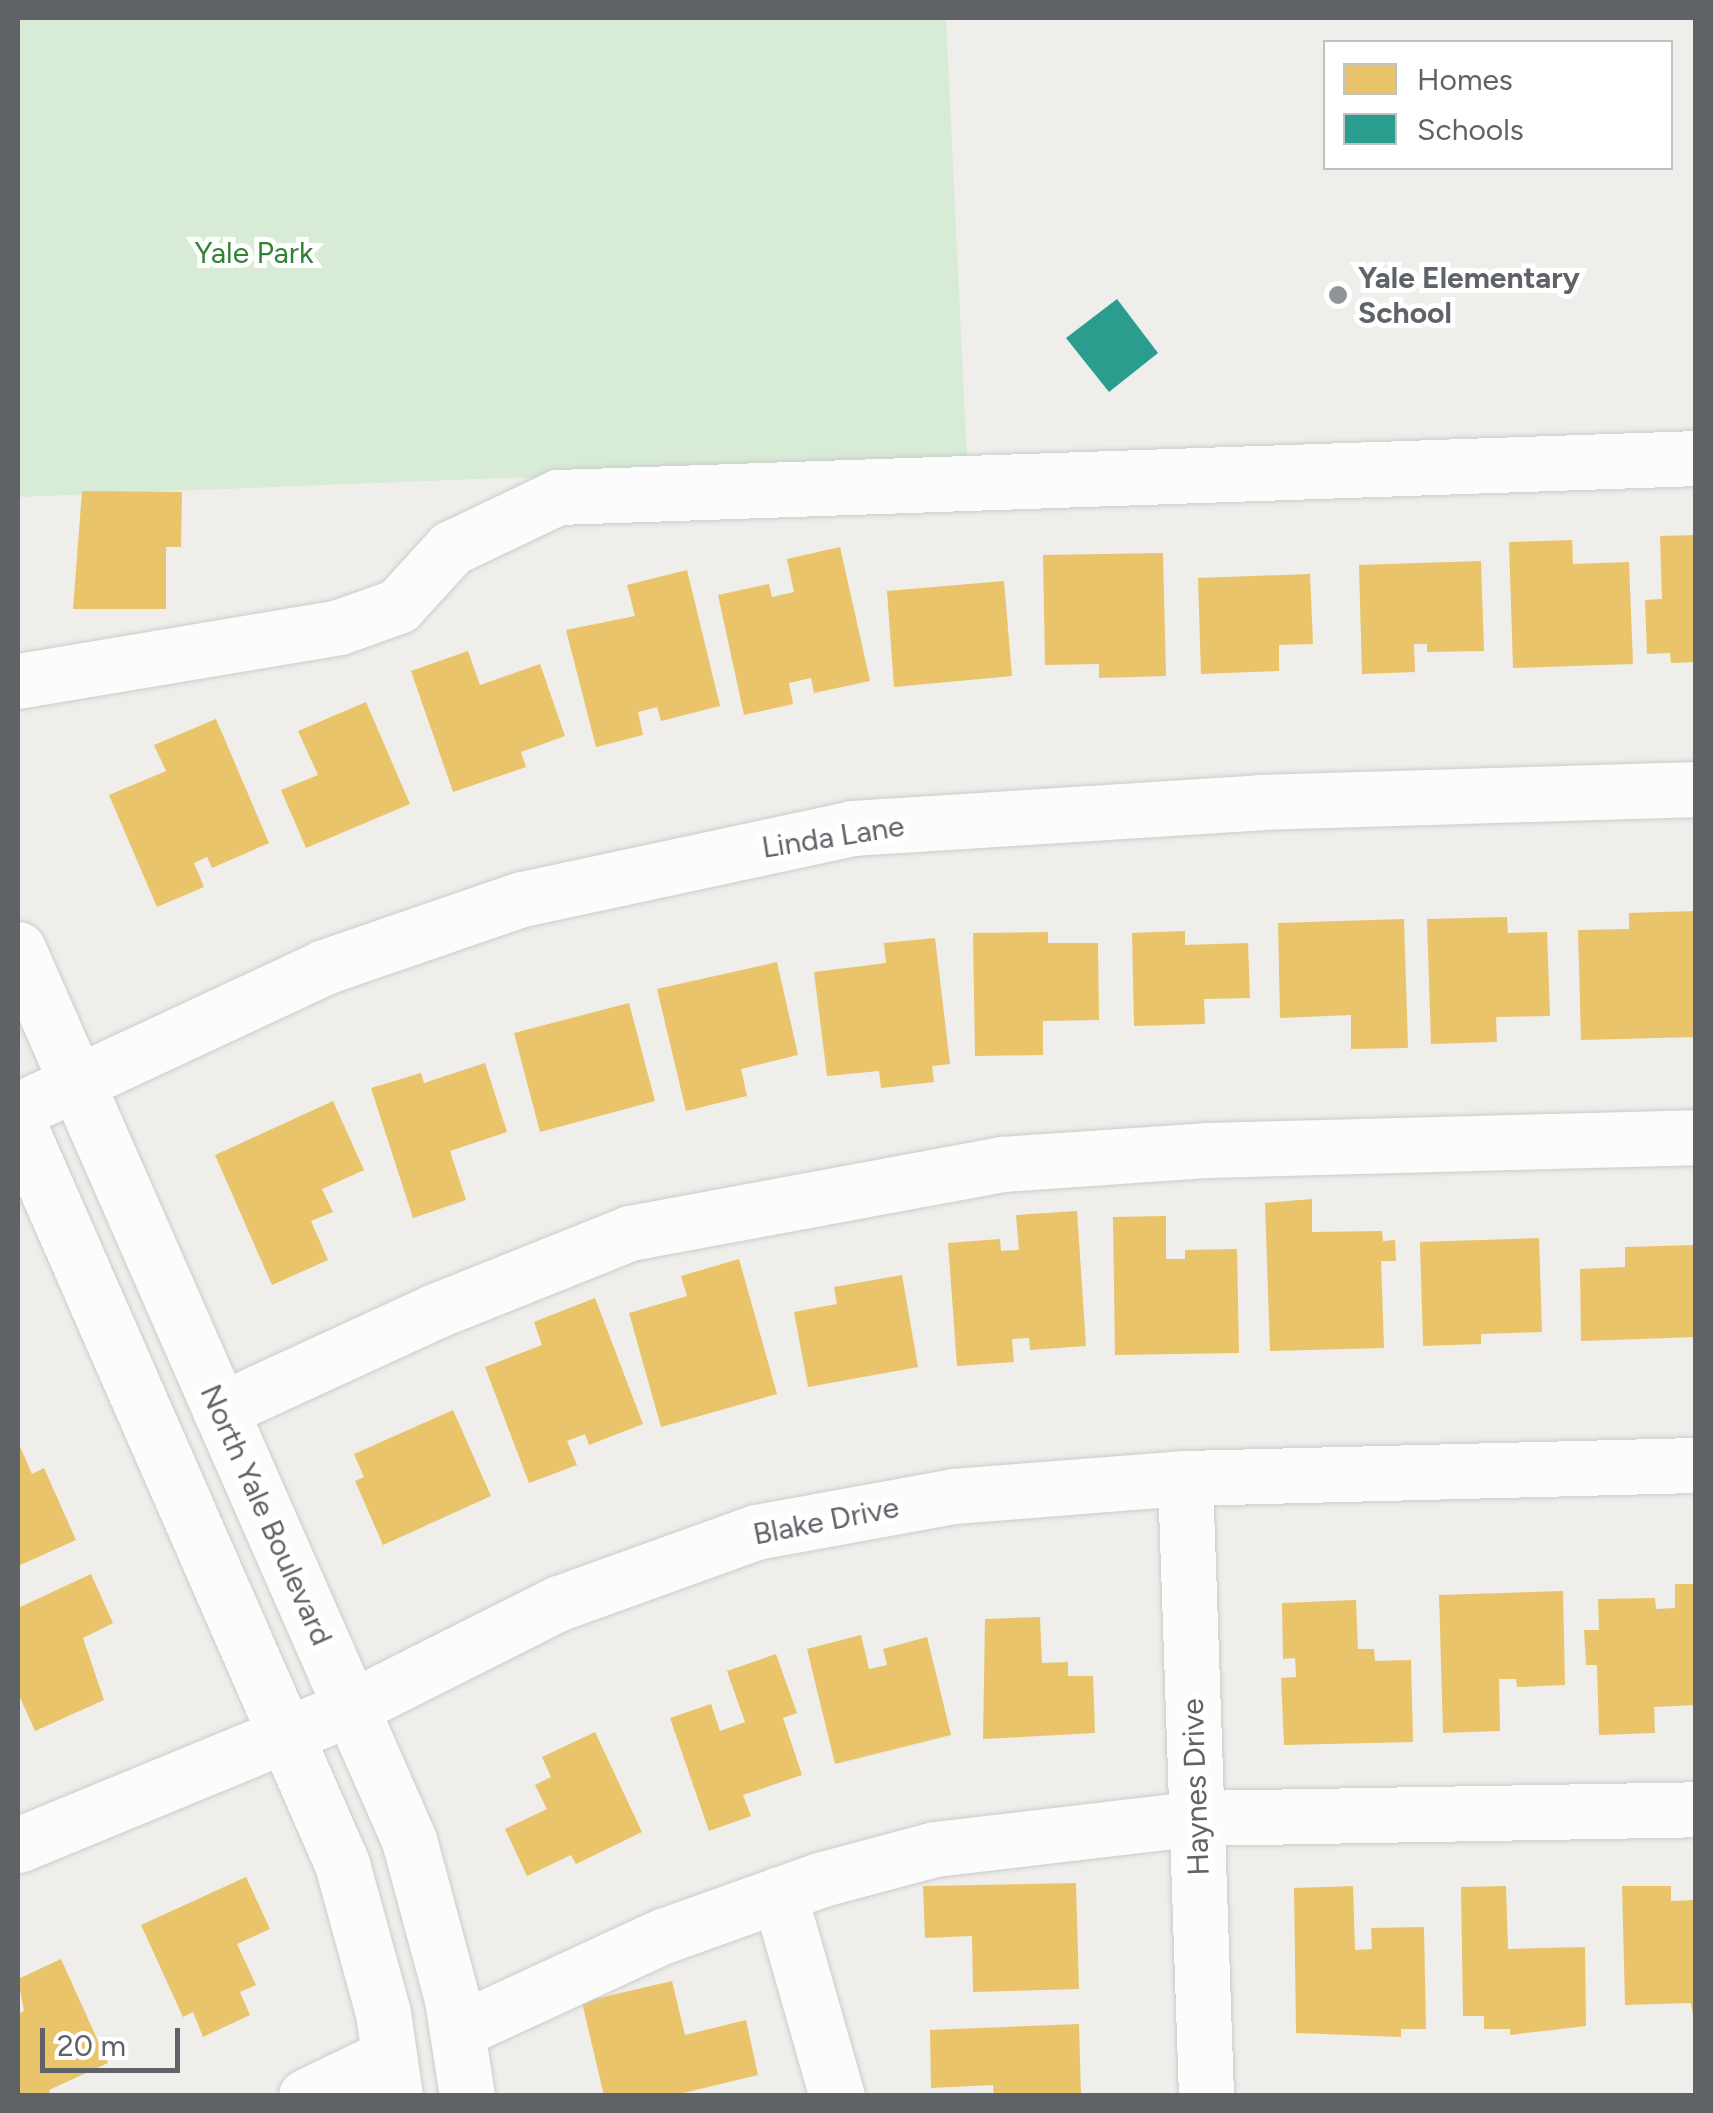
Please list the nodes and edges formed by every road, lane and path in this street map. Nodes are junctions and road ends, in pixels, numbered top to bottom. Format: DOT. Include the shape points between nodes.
graph roads {
  1 [pos="1696,458"];
  2 [pos="18,682"];
  3 [pos="1696,789"];
  4 [pos="18,949"];
  5 [pos="78,1084"];
  6 [pos="18,1110"];
  7 [pos="18,1124"];
  8 [pos="1696,1137"];
  9 [pos="220,1410"];
  10 [pos="1696,1465"];
  11 [pos="1185,1478"];
  12 [pos="350,1708"];
  13 [pos="284,1733"];
  14 [pos="1696,1809"];
  15 [pos="1197,1818"];
  16 [pos="18,1845"];
  17 [pos="779,1894"];
  18 [pos="457,2030"];
  19 [pos="392,2076"];
  20 [pos="306,2096"];
  21 [pos="467,2096"];
  22 [pos="837,2096"];
  23 [pos="1206,2096"];
  1 -- 2 [label="street" via="558,496 452,548 398,606 354,622"];
  3 -- 5 [label="street, Linda Lane" via="1261,802 852,828 522,899 324,967"];
  4 -- 5 [label="street, North Yale Boulevard"];
  5 -- 6 [label="street, Linda Lane"];
  5 -- 9 [label="street, North Yale Boulevard"];
  7 -- 13 [label="street"];
  8 -- 9 [label="street" via="1206,1150 1002,1164 630,1233 435,1310"];
  9 -- 12 [label="street, North Yale Boulevard"];
  10 -- 11 [label="street, Blake Drive"];
  11 -- 12 [label="street, Blake Drive" via="954,1496 756,1532 559,1603"];
  11 -- 15 [label="street, Haynes Drive"];
  12 -- 13 [label="street, Blake Drive"];
  12 -- 18 [label="street, North Yale Boulevard" via="408,1840"];
  13 -- 16 [label="street, Blake Drive"];
  13 -- 19 [label="street" via="342,1864"];
  14 -- 15 [label="street"];
  15 -- 17 [label="street" via="935,1850"];
  15 -- 23 [label="street, Haynes Drive"];
  17 -- 18 [label="street" via="663,1936"];
  17 -- 22 [label="street"];
  18 -- 21 [label="street, North Yale Boulevard"];
  19 -- 20 [label="street"];
}
